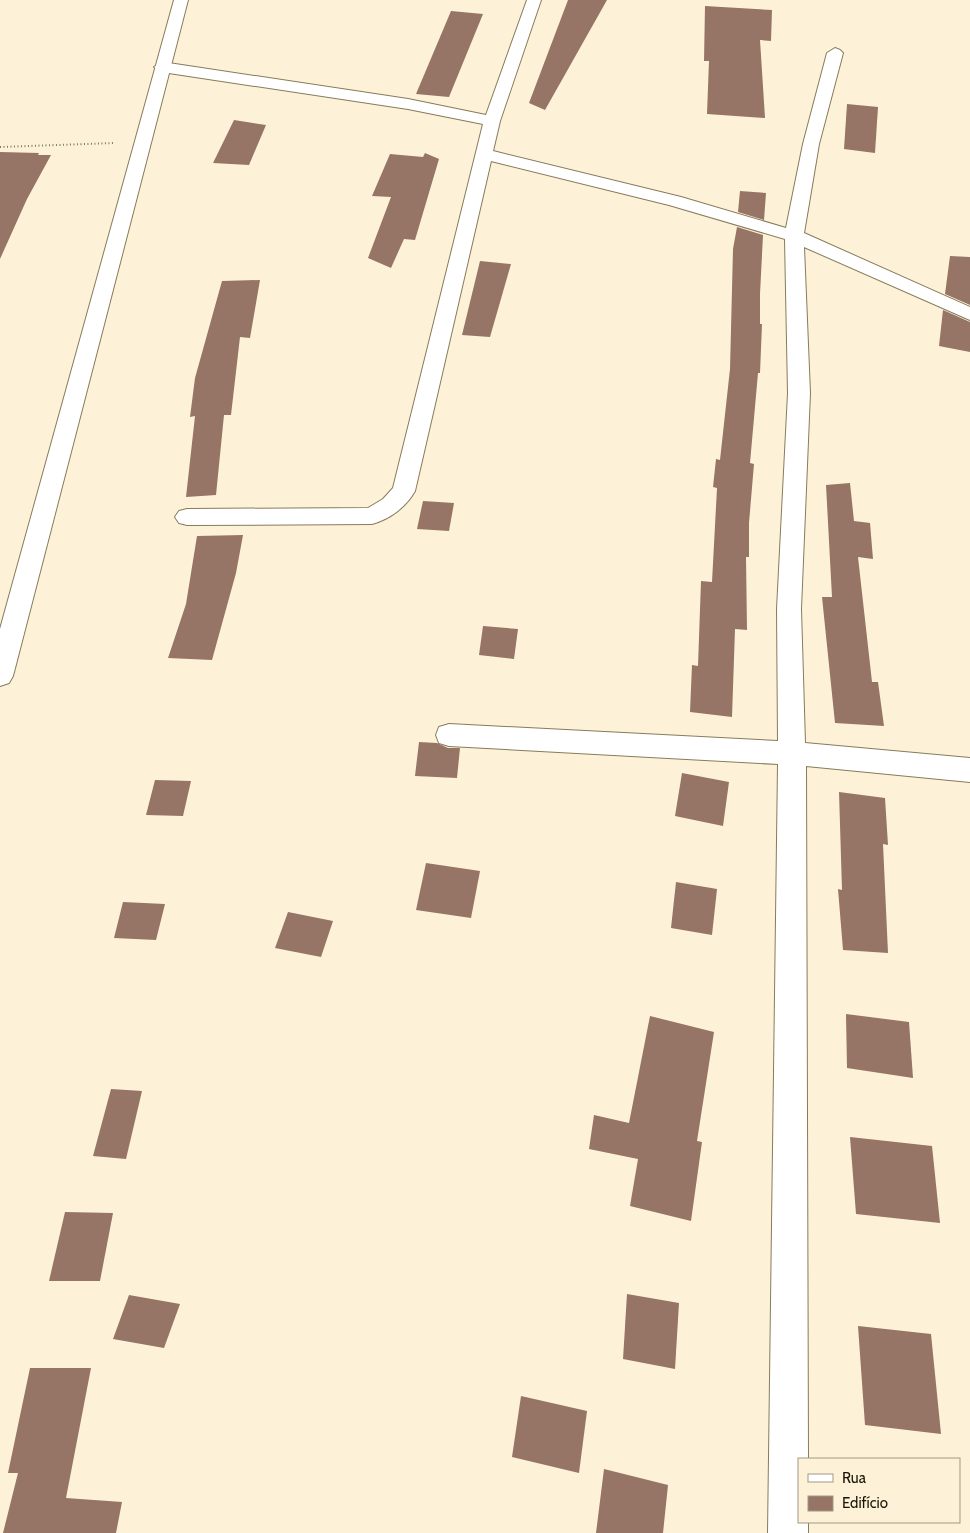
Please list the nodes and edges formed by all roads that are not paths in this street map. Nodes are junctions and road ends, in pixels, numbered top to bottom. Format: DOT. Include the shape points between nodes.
graph roads {
  1 [pos="181,0"];
  2 [pos="534,0"];
  3 [pos="835,54"];
  4 [pos="162,67"];
  5 [pos="492,121"];
  6 [pos="485,154"];
  7 [pos="794,236"];
  8 [pos="970,314"];
  9 [pos="186,517"];
  10 [pos="0,676"];
  11 [pos="449,735"];
  12 [pos="792,753"];
  13 [pos="970,770"];
  14 [pos="788,1533"];
  1 -- 4 [label="street"];
  2 -- 5 [label="street"];
  3 -- 7 [label="street" via="811,144"];
  4 -- 5 [label="street" via="408,104"];
  4 -- 10 [label="street"];
  5 -- 6 [label="street"];
  6 -- 7 [label="street" via="674,200"];
  6 -- 9 [label="street" via="404,491 391,505 372,516"];
  7 -- 8 [label="street"];
  7 -- 12 [label="street" via="799,393 789,609"];
  11 -- 12 [label="street"];
  12 -- 13 [label="street"];
  12 -- 14 [label="street"];
}
